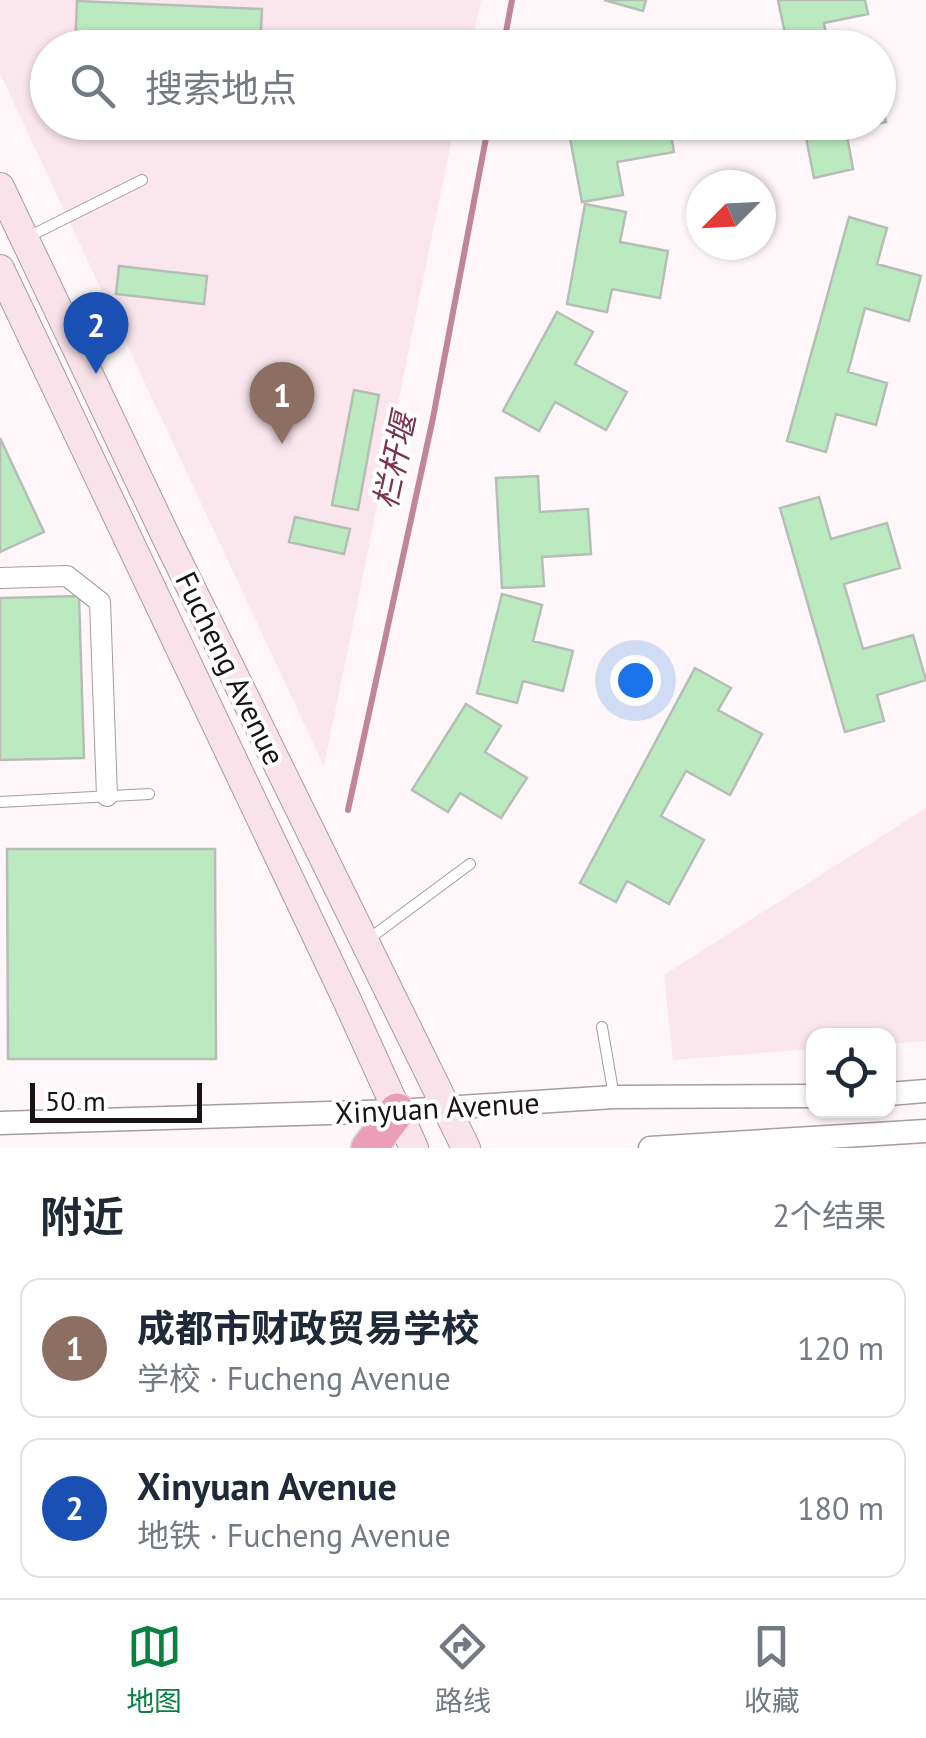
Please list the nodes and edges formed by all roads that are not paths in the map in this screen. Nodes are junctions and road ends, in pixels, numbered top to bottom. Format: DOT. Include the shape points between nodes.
graph roads {
  1 [pos="142,180"];
  2 [pos="0,187"];
  3 [pos="24,238"];
  4 [pos="0,269"];
  5 [pos="0,578"];
  6 [pos="149,794"];
  7 [pos="107,796"];
  8 [pos="0,802"];
  9 [pos="470,864"];
  10 [pos="366,941"];
  11 [pos="602,1027"];
  12 [pos="926,1091"];
  13 [pos="896,1093"];
  14 [pos="614,1096"];
  15 [pos="806,1096"];
  16 [pos="446,1109"];
  17 [pos="398,1112"];
  18 [pos="0,1123"];
  19 [pos="926,1131"];
  20 [pos="369,1148"];
  21 [pos="414,1148"];
  22 [pos="466,1148"];
  23 [pos="650,1148"];
  1 -- 3 [label="lane"];
  2 -- 3 [label="main road, Fucheng Avenue"];
  3 -- 10 [label="main road, Fucheng Avenue"];
  4 -- 17 [label="main road, Fucheng Avenue"];
  5 -- 7 [label="street" via="68,576 100,602"];
  6 -- 7 [label="lane"];
  7 -- 8 [label="lane"];
  9 -- 10 [label="lane"];
  10 -- 16 [label="main road, Fucheng Avenue"];
  11 -- 14 [label="lane"];
  12 -- 13 [label="street"];
  14 -- 15 [label="street, Xinyuan Avenue"];
  14 -- 16 [label="street, Xinyuan Avenue"];
  16 -- 17 [label="street, Xinyuan Avenue"];
  16 -- 22 [label="main road, Fucheng Avenue"];
  17 -- 18 [label="street, Xinyuan Avenue"];
  17 -- 20 [label="highway"];
  17 -- 21 [label="main road, Fucheng Avenue"];
  19 -- 23 [label="street"];
}
